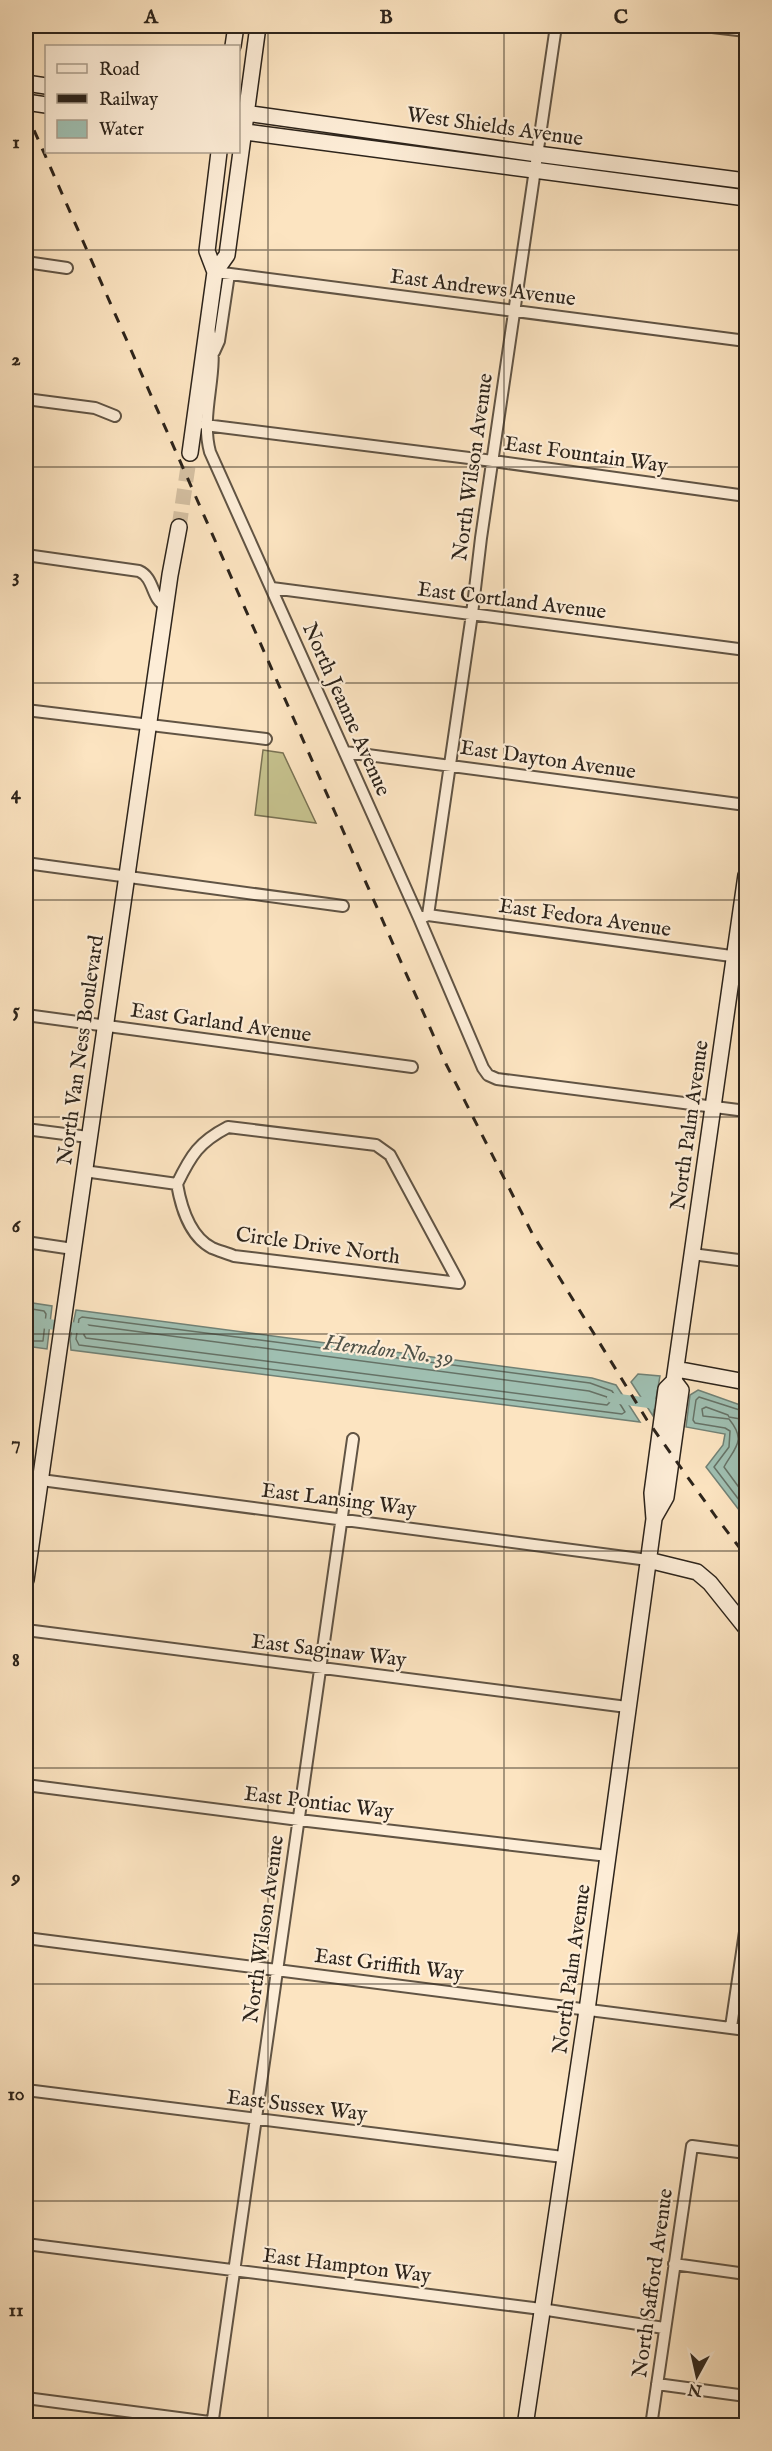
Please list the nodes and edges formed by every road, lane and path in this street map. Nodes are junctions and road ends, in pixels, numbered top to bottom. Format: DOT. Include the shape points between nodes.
graph roads {
  1 [pos="236,26"];
  2 [pos="258,26"];
  3 [pos="556,26"];
  4 [pos="704,26"];
  5 [pos="747,31"];
  6 [pos="233,45"];
  7 [pos="26,83"];
  8 [pos="45,86"];
  9 [pos="26,102"];
  10 [pos="45,105"];
  11 [pos="242,112"];
  12 [pos="241,131"];
  13 [pos="219,153"];
  14 [pos="239,153"];
  15 [pos="537,154"];
  16 [pos="535,170"];
  17 [pos="747,181"];
  18 [pos="747,198"];
  19 [pos="26,262"];
  20 [pos="67,268"];
  21 [pos="222,273"];
  22 [pos="513,310"];
  23 [pos="208,323"];
  24 [pos="747,341"];
  25 [pos="214,352"];
  26 [pos="26,399"];
  27 [pos="115,416"];
  28 [pos="206,425"];
  29 [pos="190,453"];
  30 [pos="493,461"];
  31 [pos="747,496"];
  32 [pos="179,527"];
  33 [pos="26,555"];
  34 [pos="272,588"];
  35 [pos="166,606"];
  36 [pos="472,614"];
  37 [pos="747,650"];
  38 [pos="26,710"];
  39 [pos="148,725"];
  40 [pos="266,740"];
  41 [pos="345,752"];
  42 [pos="451,765"];
  43 [pos="747,805"];
  44 [pos="26,863"];
  45 [pos="747,875"];
  46 [pos="126,877"];
  47 [pos="343,906"];
  48 [pos="424,917"];
  49 [pos="741,957"];
  50 [pos="26,1015"];
  51 [pos="105,1026"];
  52 [pos="412,1067"];
  53 [pos="712,1107"];
  54 [pos="747,1111"];
  55 [pos="26,1129"];
  56 [pos="88,1137"];
  57 [pos="84,1171"];
  58 [pos="177,1184"];
  59 [pos="26,1242"];
  60 [pos="73,1249"];
  61 [pos="692,1254"];
  62 [pos="747,1261"];
  63 [pos="747,1382"];
  64 [pos="674,1383"];
  65 [pos="354,1439"];
  66 [pos="33,1479"];
  67 [pos="343,1518"];
  68 [pos="648,1560"];
  69 [pos="26,1580"];
  70 [pos="747,1628"];
  71 [pos="26,1630"];
  72 [pos="322,1669"];
  73 [pos="627,1707"];
  74 [pos="26,1785"];
  75 [pos="299,1820"];
  76 [pos="608,1856"];
  77 [pos="747,1925"];
  78 [pos="26,1938"];
  79 [pos="278,1969"];
  80 [pos="587,2010"];
  81 [pos="732,2027"];
  82 [pos="747,2030"];
  83 [pos="26,2090"];
  84 [pos="255,2120"];
  85 [pos="747,2153"];
  86 [pos="563,2157"];
  87 [pos="26,2244"];
  88 [pos="674,2264"];
  89 [pos="234,2271"];
  90 [pos="747,2274"];
  91 [pos="541,2308"];
  92 [pos="664,2328"];
  93 [pos="657,2384"];
  94 [pos="747,2396"];
  95 [pos="26,2398"];
  96 [pos="212,2424"];
  97 [pos="240,2426"];
  98 [pos="525,2426"];
  99 [pos="651,2426"];
  1 -- 6 [label="main road"];
  2 -- 11 [label="main road"];
  3 -- 15 [label="street, North Wilson Avenue"];
  4 -- 5 [label="street"];
  7 -- 8 [label="main road"];
  9 -- 10 [label="main road"];
  11 -- 12 [label="main road"];
  11 -- 15 [label="main road, West Shields Avenue"];
  12 -- 16 [label="main road, West Shields Avenue"];
  13 -- 21 [label="main road" via="207,251"];
  14 -- 21 [label="main road"];
  15 -- 16 [label="street, North Wilson Avenue"];
  15 -- 17 [label="main road, West Shields Avenue"];
  16 -- 18 [label="main road, West Shields Avenue"];
  16 -- 22 [label="street, North Wilson Avenue"];
  19 -- 20 [label="street"];
  21 -- 22 [label="street, East Andrews Avenue"];
  21 -- 23 [label="main road"];
  21 -- 25 [label="street, North Jeanne Avenue" via="219,341"];
  22 -- 24 [label="street, East Andrews Avenue"];
  22 -- 30 [label="street, North Wilson Avenue"];
  23 -- 25 [label="street, North Jeanne Avenue"];
  23 -- 29 [label="main road"];
  25 -- 28 [label="street, North Jeanne Avenue"];
  26 -- 27 [label="street" via="95,408"];
  28 -- 30 [label="street, East Fountain Way"];
  28 -- 34 [label="street, North Jeanne Avenue" via="210,452"];
  30 -- 31 [label="street, East Fountain Way"];
  30 -- 36 [label="street, North Wilson Avenue"];
  32 -- 35 [label="main road, North Van Ness Boulevard"];
  33 -- 35 [label="street" via="139,571 146,575 157,599"];
  34 -- 36 [label="street, East Cortland Avenue"];
  34 -- 41 [label="street, North Jeanne Avenue"];
  35 -- 39 [label="main road, North Van Ness Boulevard"];
  36 -- 37 [label="street, East Cortland Avenue"];
  36 -- 42 [label="street, North Wilson Avenue"];
  38 -- 39 [label="street"];
  39 -- 40 [label="street"];
  39 -- 46 [label="main road, North Van Ness Boulevard"];
  41 -- 42 [label="street, East Dayton Avenue"];
  41 -- 48 [label="street, North Jeanne Avenue"];
  42 -- 43 [label="street, East Dayton Avenue"];
  42 -- 48 [label="street, North Wilson Avenue"];
  44 -- 46 [label="street"];
  45 -- 49 [label="main road, North Palm Avenue"];
  46 -- 47 [label="street"];
  46 -- 51 [label="main road, North Van Ness Boulevard"];
  48 -- 49 [label="street, East Fedora Avenue"];
  48 -- 53 [label="street, North Jeanne Avenue" via="450,995 488,1075"];
  49 -- 53 [label="main road, North Palm Avenue"];
  50 -- 51 [label="street, East Garland Avenue"];
  51 -- 52 [label="street, East Garland Avenue"];
  51 -- 56 [label="main road, North Van Ness Boulevard"];
  53 -- 54 [label="street"];
  53 -- 61 [label="main road, North Palm Avenue"];
  55 -- 56 [label="street"];
  56 -- 57 [label="main road, North Van Ness Boulevard"];
  57 -- 58 [label="street"];
  57 -- 60 [label="main road, North Van Ness Boulevard"];
  58 -- 58 [label="street, Circle Drive North" via="196,1149 228,1127 376,1145 390,1155 459,1283 234,1256 210,1247 191,1228"];
  59 -- 60 [label="street"];
  60 -- 66 [label="main road, North Van Ness Boulevard"];
  61 -- 62 [label="street"];
  61 -- 64 [label="main road, North Palm Avenue"];
  63 -- 64 [label="main road"];
  64 -- 68 [label="main road, North Palm Avenue" via="666,1497 654,1519"];
  65 -- 67 [label="street, North Wilson Avenue"];
  66 -- 67 [label="street, East Lansing Way"];
  66 -- 69 [label="main road, North Van Ness Boulevard"];
  67 -- 68 [label="street, East Lansing Way"];
  67 -- 72 [label="street, North Wilson Avenue"];
  68 -- 70 [label="main road" via="697,1572"];
  68 -- 73 [label="main road, North Palm Avenue"];
  71 -- 72 [label="street, East Saginaw Way"];
  72 -- 73 [label="street, East Saginaw Way"];
  72 -- 75 [label="street, North Wilson Avenue"];
  73 -- 76 [label="main road, North Palm Avenue"];
  74 -- 75 [label="street, East Pontiac Way"];
  75 -- 76 [label="street, East Pontiac Way"];
  75 -- 79 [label="street, North Wilson Avenue"];
  76 -- 80 [label="main road, North Palm Avenue"];
  77 -- 81 [label="street"];
  78 -- 79 [label="street, East Griffith Way"];
  79 -- 80 [label="street, East Griffith Way"];
  79 -- 84 [label="street, North Wilson Avenue"];
  80 -- 81 [label="street, East Griffith Way"];
  80 -- 86 [label="main road, North Palm Avenue"];
  81 -- 82 [label="street, East Griffith Way"];
  83 -- 84 [label="street, East Sussex Way"];
  84 -- 86 [label="street, East Sussex Way"];
  84 -- 89 [label="street, North Wilson Avenue"];
  85 -- 88 [label="street, North Safford Avenue" via="692,2146"];
  86 -- 91 [label="main road, North Palm Avenue"];
  87 -- 89 [label="street, East Hampton Way"];
  88 -- 90 [label="street"];
  88 -- 92 [label="street, North Safford Avenue"];
  89 -- 91 [label="street, East Hampton Way"];
  89 -- 96 [label="street, North Wilson Avenue"];
  91 -- 92 [label="street, East Hampton Way"];
  91 -- 98 [label="main road, North Palm Avenue"];
  92 -- 93 [label="street, North Safford Avenue"];
  93 -- 94 [label="street"];
  93 -- 99 [label="street, North Safford Avenue"];
  95 -- 96 [label="street"];
  96 -- 97 [label="street"];
}
